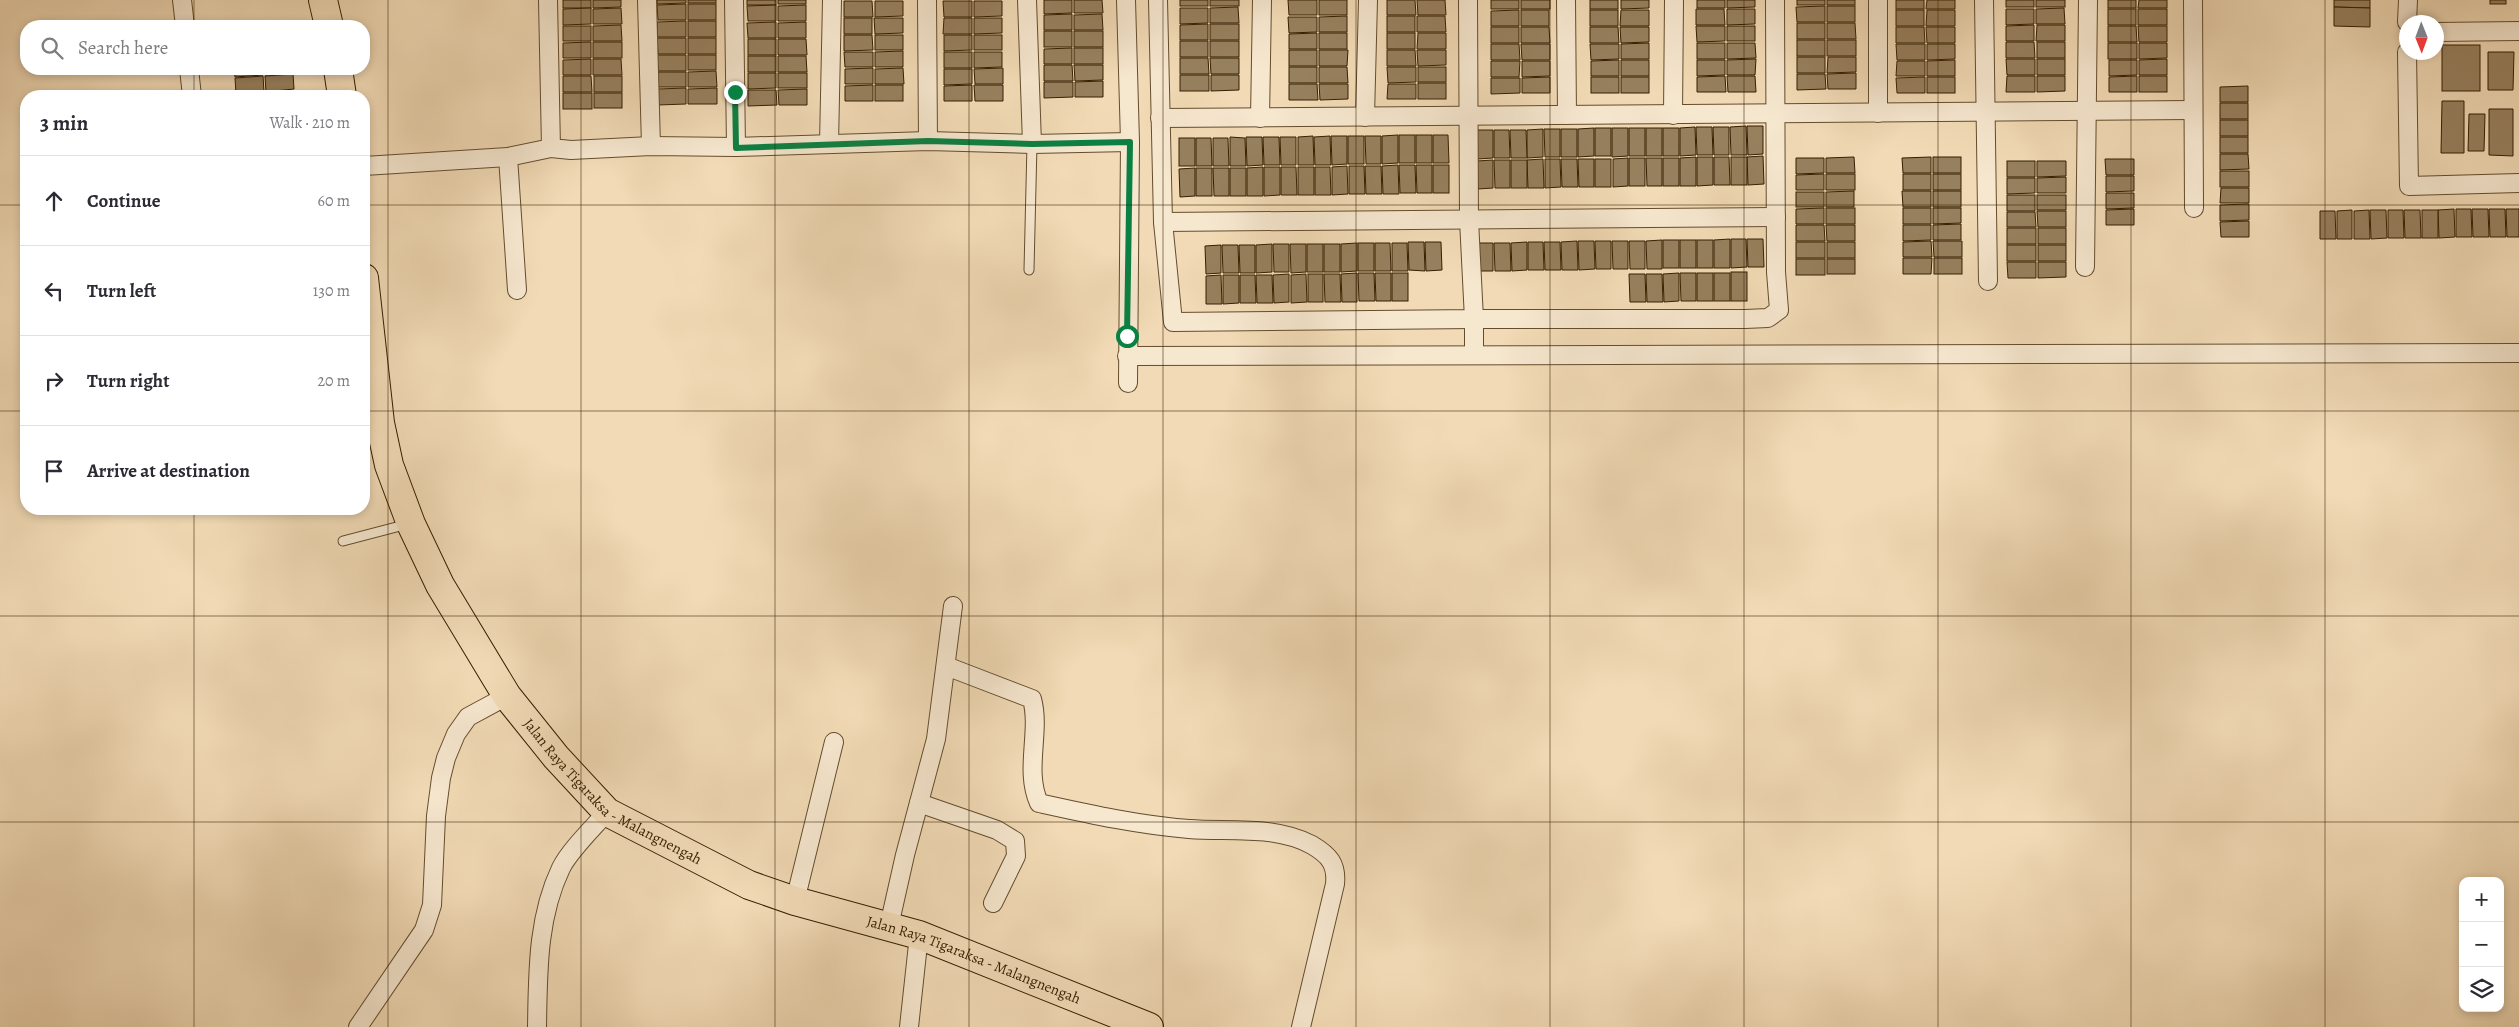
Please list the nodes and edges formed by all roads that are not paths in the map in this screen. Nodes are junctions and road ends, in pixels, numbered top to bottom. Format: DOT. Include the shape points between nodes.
graph roads {
  1 [pos="182,0"];
  2 [pos="323,0"];
  3 [pos="548,0"];
  4 [pos="647,0"];
  5 [pos="734,0"];
  6 [pos="832,0"];
  7 [pos="927,0"];
  8 [pos="1027,0"];
  9 [pos="1126,0"];
  10 [pos="1158,0"];
  11 [pos="1262,0"];
  12 [pos="1368,0"];
  13 [pos="1468,0"];
  14 [pos="1566,0"];
  15 [pos="1674,0"];
  16 [pos="1775,0"];
  17 [pos="1878,0"];
  18 [pos="1984,0"];
  19 [pos="2088,0"];
  20 [pos="2193,0"];
  21 [pos="2408,0"];
  22 [pos="2407,15"];
  23 [pos="184,20"];
  24 [pos="328,20"];
  25 [pos="2519,30"];
  26 [pos="2444,32"];
  27 [pos="2408,60"];
  28 [pos="190,75"];
  29 [pos="339,75"];
  30 [pos="191,90"];
  31 [pos="341,90"];
  32 [pos="2193,110"];
  33 [pos="2087,111"];
  34 [pos="1986,112"];
  35 [pos="1878,113"];
  36 [pos="1776,114"];
  37 [pos="1674,115"];
  38 [pos="1469,116"];
  39 [pos="1567,116"];
  40 [pos="1365,117"];
  41 [pos="1160,118"];
  42 [pos="1260,118"];
  43 [pos="928,141"];
  44 [pos="1130,142"];
  45 [pos="829,144"];
  46 [pos="1032,144"];
  47 [pos="651,146"];
  48 [pos="551,148"];
  49 [pos="736,148"];
  50 [pos="508,157"];
  51 [pos="370,166"];
  52 [pos="2519,183"];
  53 [pos="2194,208"];
  54 [pos="1776,217"];
  55 [pos="1469,220"];
  56 [pos="1163,222"];
  57 [pos="2085,266"];
  58 [pos="1029,270"];
  59 [pos="1988,281"];
  60 [pos="518,290"];
  61 [pos="1474,319"];
  62 [pos="2519,353"];
  63 [pos="1474,354"];
  64 [pos="1127,356"];
  65 [pos="1128,383"];
  66 [pos="370,391"];
  67 [pos="372,423"];
  68 [pos="411,524"];
  69 [pos="343,541"];
  70 [pos="953,606"];
  71 [pos="946,666"];
  72 [pos="507,696"];
  73 [pos="834,742"];
  74 [pos="919,803"];
  75 [pos="607,812"];
  76 [pos="795,901"];
  77 [pos="993,903"];
  78 [pos="889,926"];
  79 [pos="919,936"];
  80 [pos="358,1027"];
  81 [pos="537,1027"];
  82 [pos="909,1027"];
  83 [pos="1149,1027"];
  84 [pos="1301,1027"];
  1 -- 23 [label="street"];
  2 -- 24 [label="main road"];
  3 -- 48 [label="street"];
  4 -- 47 [label="street"];
  5 -- 49 [label="street"];
  6 -- 45 [label="street"];
  7 -- 43 [label="street"];
  8 -- 46 [label="street"];
  9 -- 44 [label="street"];
  10 -- 41 [label="street"];
  11 -- 42 [label="street"];
  12 -- 40 [label="street"];
  13 -- 38 [label="street"];
  14 -- 39 [label="street"];
  15 -- 37 [label="street"];
  16 -- 36 [label="street"];
  17 -- 35 [label="street"];
  18 -- 34 [label="street"];
  19 -- 33 [label="street"];
  20 -- 32 [label="street"];
  21 -- 22 [label="street"];
  25 -- 26 [label="street"];
  27 -- 52 [label="street" via="2410,186"];
  28 -- 30 [label="street"];
  29 -- 31 [label="main road"];
  32 -- 33 [label="street"];
  32 -- 53 [label="street"];
  33 -- 34 [label="street"];
  33 -- 57 [label="street"];
  34 -- 35 [label="street"];
  34 -- 59 [label="street"];
  35 -- 36 [label="street"];
  36 -- 37 [label="street"];
  36 -- 54 [label="street"];
  37 -- 39 [label="street"];
  38 -- 39 [label="street"];
  38 -- 40 [label="street"];
  38 -- 55 [label="street"];
  40 -- 42 [label="street"];
  41 -- 42 [label="street"];
  41 -- 56 [label="street"];
  43 -- 45 [label="street"];
  43 -- 46 [label="street"];
  44 -- 46 [label="street"];
  44 -- 64 [label="street"];
  45 -- 49 [label="street"];
  46 -- 58 [label="lane"];
  47 -- 48 [label="street"];
  47 -- 49 [label="street"];
  48 -- 50 [label="street"];
  50 -- 51 [label="street"];
  50 -- 60 [label="street"];
  54 -- 55 [label="street"];
  54 -- 61 [label="street" via="1779,310 1768,318"];
  55 -- 56 [label="street"];
  55 -- 61 [label="street"];
  56 -- 61 [label="street" via="1173,322"];
  61 -- 63 [label="street"];
  62 -- 63 [label="street"];
  63 -- 64 [label="street"];
  64 -- 65 [label="street"];
  66 -- 67 [label="main road, Jalan Raya Tigaraksa - Malangnengah"];
  67 -- 68 [label="main road, Jalan Raya Tigaraksa - Malangnengah"];
  68 -- 69 [label="lane"];
  68 -- 72 [label="main road, Jalan Raya Tigaraksa - Malangnengah" via="440,585"];
  70 -- 71 [label="street"];
  71 -- 74 [label="street" via="936,740"];
  71 -- 84 [label="street" via="1032,699 1032,764 1039,803 1116,820 1189,829 1250,830 1291,837 1313,846 1331,860 1336,873 1335,884"];
  72 -- 75 [label="main road, Jalan Raya Tigaraksa - Malangnengah" via="556,757"];
  72 -- 80 [label="street" via="468,718 456,734 441,778 432,904 424,930"];
  73 -- 76 [label="street"];
  74 -- 77 [label="street" via="997,830 1015,841 1016,856"];
  74 -- 78 [label="street"];
  75 -- 76 [label="main road, Jalan Raya Tigaraksa - Malangnengah" via="749,885"];
  75 -- 81 [label="street" via="562,867 550,897 539,943"];
  76 -- 78 [label="main road, Jalan Raya Tigaraksa - Malangnengah"];
  78 -- 79 [label="main road, Jalan Raya Tigaraksa - Malangnengah"];
  79 -- 82 [label="street"];
  79 -- 83 [label="main road, Jalan Raya Tigaraksa - Malangnengah"];
}
